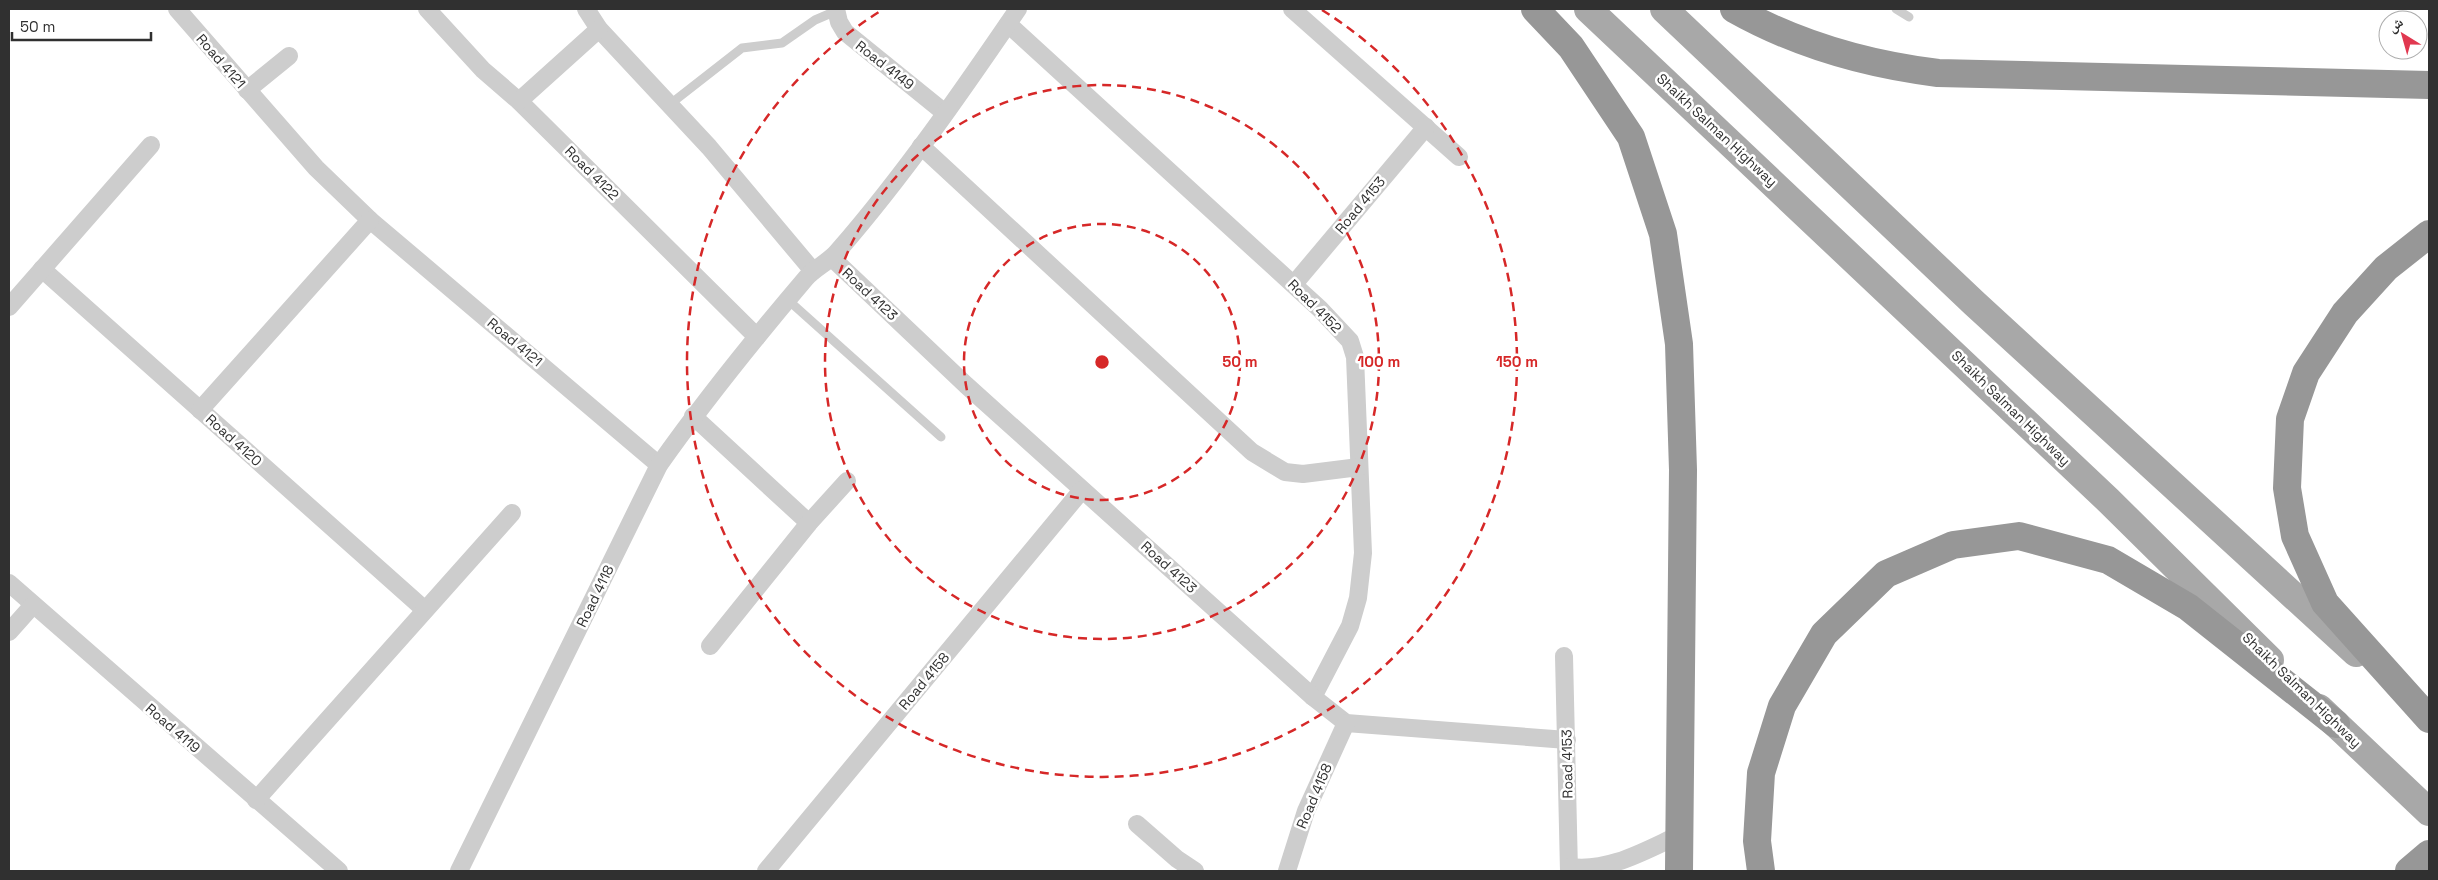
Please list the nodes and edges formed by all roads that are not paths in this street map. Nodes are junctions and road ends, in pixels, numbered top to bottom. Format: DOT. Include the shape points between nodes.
graph roads {
  1 [pos="177,9"];
  2 [pos="427,9"];
  3 [pos="586,9"];
  4 [pos="1018,9"];
  5 [pos="1292,9"];
  6 [pos="1535,9"];
  7 [pos="1588,9"];
  8 [pos="1664,9"];
  9 [pos="1734,9"];
  10 [pos="1896,9"];
  11 [pos="836,10"];
  12 [pos="1909,17"];
  13 [pos="1008,24"];
  14 [pos="599,29"];
  15 [pos="289,56"];
  16 [pos="2429,85"];
  17 [pos="246,90"];
  18 [pos="519,101"];
  19 [pos="670,105"];
  20 [pos="945,112"];
  21 [pos="1426,127"];
  22 [pos="151,145"];
  23 [pos="921,146"];
  24 [pos="1460,157"];
  25 [pos="370,220"];
  26 [pos="2429,234"];
  27 [pos="832,258"];
  28 [pos="42,269"];
  29 [pos="813,271"];
  30 [pos="1294,284"];
  31 [pos="788,300"];
  32 [pos="9,307"];
  33 [pos="757,337"];
  34 [pos="200,410"];
  35 [pos="693,416"];
  36 [pos="942,437"];
  37 [pos="659,465"];
  38 [pos="1359,467"];
  39 [pos="847,481"];
  40 [pos="1082,490"];
  41 [pos="512,513"];
  42 [pos="809,523"];
  43 [pos="9,583"];
  44 [pos="33,605"];
  45 [pos="425,610"];
  46 [pos="9,632"];
  47 [pos="710,646"];
  48 [pos="1564,656"];
  49 [pos="1313,697"];
  50 [pos="2429,719"];
  51 [pos="1346,723"];
  52 [pos="2336,724"];
  53 [pos="1566,740"];
  54 [pos="256,800"];
  55 [pos="2426,810"];
  56 [pos="1137,824"];
  57 [pos="1679,835"];
  58 [pos="2429,854"];
  59 [pos="1569,869"];
  60 [pos="339,871"];
  61 [pos="459,871"];
  62 [pos="766,871"];
  63 [pos="1195,871"];
  64 [pos="1287,871"];
  65 [pos="1679,871"];
  66 [pos="1761,871"];
  67 [pos="2409,871"];
  1 -- 17 [label="street, Road 4121"];
  2 -- 18 [label="street, Road 4122" via="483,70"];
  3 -- 14 [label="street"];
  4 -- 13 [label="street, Road 4123"];
  5 -- 21 [label="street"];
  6 -- 57 [label="highway" via="1571,48 1631,137 1663,234 1679,344 1684,470"];
  7 -- 52 [label="main road, Shaikh Salman Highway" via="2109,501"];
  8 -- 50 [label="main road" via="1974,304"];
  9 -- 16 [label="highway" via="1785,35 1822,49 1876,64 1938,73"];
  10 -- 12 [label="lane"];
  11 -- 19 [label="lane" via="782,43 742,48"];
  11 -- 20 [label="street, Road 4149" via="845,32 853,40"];
  13 -- 20 [label="street, Road 4123"];
  13 -- 30 [label="street, Road 4152"];
  14 -- 18 [label="street"];
  14 -- 19 [label="street"];
  15 -- 17 [label="street"];
  17 -- 25 [label="street, Road 4121" via="316,168"];
  18 -- 33 [label="street, Road 4122"];
  19 -- 29 [label="street"];
  20 -- 23 [label="street, Road 4123"];
  21 -- 24 [label="street"];
  21 -- 30 [label="street, Road 4153"];
  22 -- 28 [label="street"];
  23 -- 27 [label="street, Road 4123"];
  23 -- 38 [label="street" via="1252,452 1285,472 1303,474"];
  25 -- 34 [label="street"];
  25 -- 37 [label="street, Road 4121"];
  26 -- 50 [label="highway" via="2386,268 2345,313 2306,373 2290,419 2287,488 2295,536 2325,603"];
  27 -- 29 [label="street, Road 4123"];
  27 -- 40 [label="street, Road 4123"];
  28 -- 32 [label="street"];
  28 -- 34 [label="street, Road 4120"];
  29 -- 31 [label="street, Road 4123"];
  30 -- 38 [label="street, Road 4152" via="1350,342 1355,358"];
  31 -- 33 [label="street, Road 4123"];
  31 -- 36 [label="lane"];
  33 -- 35 [label="street, Road 4118"];
  34 -- 45 [label="street, Road 4120"];
  35 -- 37 [label="street, Road 4118"];
  35 -- 42 [label="street"];
  37 -- 61 [label="street, Road 4118"];
  38 -- 49 [label="street, Road 4152" via="1363,553 1358,598 1336,658"];
  39 -- 42 [label="street"];
  40 -- 49 [label="street, Road 4123"];
  40 -- 62 [label="street, Road 4158"];
  41 -- 45 [label="street"];
  42 -- 47 [label="street"];
  43 -- 44 [label="street, Road 4119"];
  44 -- 46 [label="street"];
  44 -- 54 [label="street, Road 4119"];
  45 -- 54 [label="street"];
  48 -- 53 [label="street, Road 4153"];
  49 -- 51 [label="street, Road 4123"];
  51 -- 53 [label="street"];
  51 -- 64 [label="street, Road 4158" via="1306,811"];
  52 -- 55 [label="main road, Shaikh Salman Highway"];
  52 -- 66 [label="highway" via="2188,607 2108,560 2019,536 1953,545 1886,574 1824,634 1786,698 1761,774 1757,842"];
  53 -- 59 [label="street, Road 4153"];
  54 -- 60 [label="street, Road 4119"];
  56 -- 63 [label="street"];
  57 -- 59 [label="street" via="1610,865"];
  57 -- 65 [label="highway"];
  58 -- 67 [label="highway"];
}
